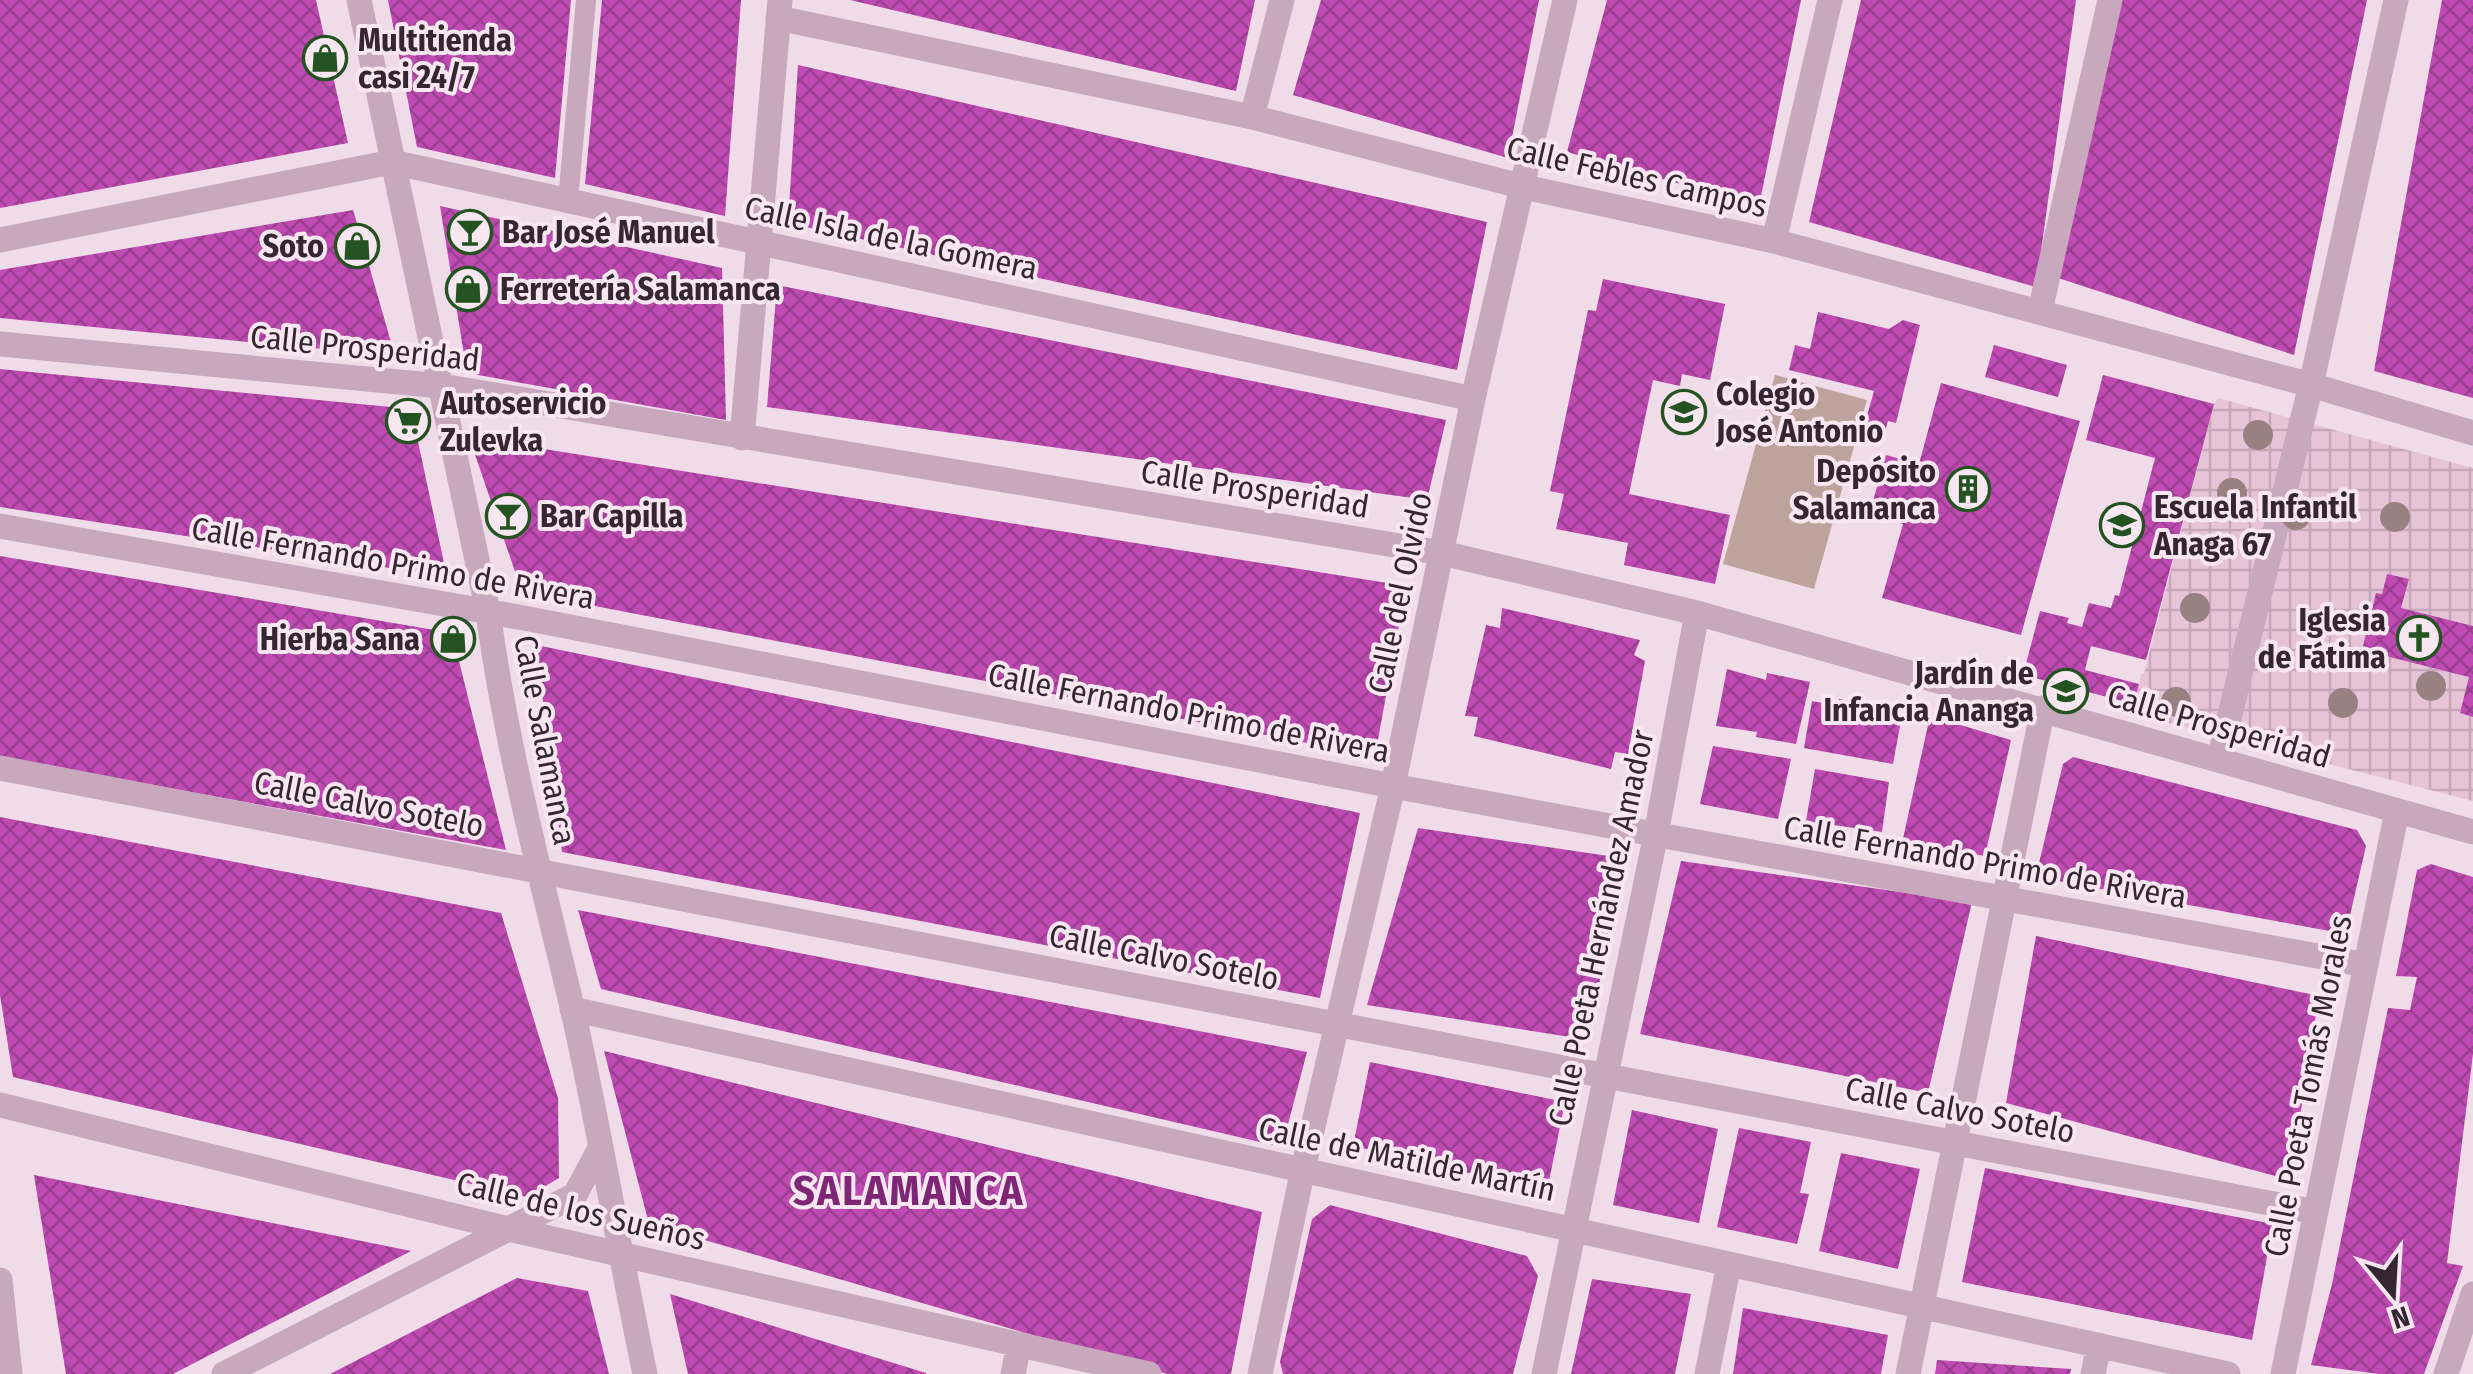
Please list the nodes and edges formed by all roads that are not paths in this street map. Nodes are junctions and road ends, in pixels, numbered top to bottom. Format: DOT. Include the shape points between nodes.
graph roads {
  1 [pos="359,0"];
  2 [pos="586,0"];
  3 [pos="1282,0"];
  4 [pos="1564,0"];
  5 [pos="1830,0"];
  6 [pos="2110,0"];
  7 [pos="2396,0"];
  8 [pos="779,9"];
  9 [pos="1252,118"];
  10 [pos="392,162"];
  11 [pos="1524,187"];
  12 [pos="568,201"];
  13 [pos="0,240"];
  14 [pos="1774,241"];
  15 [pos="758,242"];
  16 [pos="2040,311"];
  17 [pos="0,344"];
  18 [pos="2311,385"];
  19 [pos="441,386"];
  20 [pos="1473,399"];
  21 [pos="2473,433"];
  22 [pos="742,438"];
  23 [pos="0,526"];
  24 [pos="1442,553"];
  25 [pos="488,612"];
  26 [pos="1697,613"];
  27 [pos="2043,708"];
  28 [pos="2219,759"];
  29 [pos="0,768"];
  30 [pos="1393,786"];
  31 [pos="2397,811"];
  32 [pos="2473,832"];
  33 [pos="1656,834"];
  34 [pos="536,869"];
  35 [pos="2004,898"];
  36 [pos="2366,965"];
  37 [pos="572,1008"];
  38 [pos="1337,1023"];
  39 [pos="1604,1075"];
  40 [pos="0,1106"];
  41 [pos="1955,1142"];
  42 [pos="600,1148"];
  43 [pos="1303,1170"];
  44 [pos="2316,1212"];
  45 [pos="1573,1229"];
  46 [pos="513,1230"];
  47 [pos="620,1254"];
  48 [pos="1729,1264"];
  49 [pos="0,1280"];
  50 [pos="2473,1294"];
  51 [pos="1922,1306"];
  52 [pos="1019,1344"];
  53 [pos="2099,1346"];
  54 [pos="10,1374"];
  55 [pos="224,1374"];
  56 [pos="645,1374"];
  57 [pos="1012,1374"];
  58 [pos="1149,1374"];
  59 [pos="1260,1374"];
  60 [pos="1544,1374"];
  61 [pos="1707,1374"];
  62 [pos="1908,1374"];
  63 [pos="2093,1374"];
  64 [pos="2228,1374"];
  65 [pos="2283,1374"];
  66 [pos="2446,1374"];
  1 -- 10 [label="street, Calle Salamanca"];
  2 -- 12 [label="lane"];
  3 -- 9 [label="street"];
  4 -- 11 [label="street, Calle del Olvido"];
  5 -- 14 [label="street"];
  6 -- 16 [label="street"];
  7 -- 18 [label="street"];
  8 -- 9 [label="street, Calle Febles Campos"];
  8 -- 15 [label="street"];
  9 -- 11 [label="street, Calle Febles Campos"];
  10 -- 12 [label="street, Calle Isla de la Gomera"];
  10 -- 13 [label="street, Calle Isla de la Gomera"];
  10 -- 19 [label="street, Calle Salamanca"];
  11 -- 14 [label="street, Calle Febles Campos"];
  11 -- 20 [label="street, Calle del Olvido"];
  12 -- 15 [label="street, Calle Isla de la Gomera"];
  14 -- 16 [label="street, Calle Febles Campos"];
  15 -- 20 [label="street, Calle Isla de la Gomera"];
  15 -- 22 [label="street"];
  16 -- 18 [label="street, Calle Febles Campos"];
  17 -- 19 [label="street, Calle Prosperidad"];
  18 -- 21 [label="street, Calle Febles Campos"];
  18 -- 28 [label="street"];
  19 -- 22 [label="street, Calle Prosperidad"];
  19 -- 25 [label="street, Calle Salamanca"];
  20 -- 24 [label="street, Calle del Olvido"];
  22 -- 24 [label="street, Calle Prosperidad"];
  23 -- 25 [label="street, Calle Fernando Primo de Rivera"];
  24 -- 26 [label="street, Calle Prosperidad"];
  24 -- 30 [label="street, Calle del Olvido"];
  25 -- 30 [label="street, Calle Fernando Primo de Rivera"];
  25 -- 34 [label="street, Calle Salamanca"];
  26 -- 27 [label="street, Calle Prosperidad"];
  26 -- 33 [label="street, Calle Poeta Hernández Amador"];
  27 -- 28 [label="street, Calle Prosperidad"];
  27 -- 35 [label="street"];
  28 -- 31 [label="street, Calle Prosperidad"];
  29 -- 34 [label="street, Calle Calvo Sotelo"];
  30 -- 33 [label="street, Calle Fernando Primo de Rivera"];
  30 -- 38 [label="street, Calle del Olvido"];
  31 -- 32 [label="street, Calle Prosperidad"];
  31 -- 36 [label="street, Calle Poeta Tomás Morales"];
  33 -- 35 [label="street, Calle Fernando Primo de Rivera"];
  33 -- 39 [label="street, Calle Poeta Hernández Amador"];
  34 -- 37 [label="street, Calle Salamanca"];
  34 -- 38 [label="street, Calle Calvo Sotelo"];
  35 -- 36 [label="street, Calle Fernando Primo de Rivera"];
  35 -- 41 [label="street"];
  36 -- 44 [label="street, Calle Poeta Tomás Morales"];
  37 -- 42 [label="street, Calle Salamanca"];
  37 -- 43 [label="street, Calle de Matilde Martín"];
  38 -- 39 [label="street, Calle Calvo Sotelo"];
  38 -- 43 [label="street, Calle del Olvido"];
  39 -- 41 [label="street, Calle Calvo Sotelo"];
  39 -- 45 [label="street, Calle Poeta Hernández Amador"];
  40 -- 46 [label="street, Calle de los Sueños"];
  41 -- 44 [label="street, Calle Calvo Sotelo"];
  41 -- 51 [label="street"];
  42 -- 46 [label="street" via="575,1195"];
  42 -- 47 [label="street, Calle Salamanca"];
  43 -- 45 [label="street, Calle de Matilde Martín"];
  43 -- 59 [label="street, Calle del Olvido"];
  44 -- 65 [label="street, Calle Poeta Tomás Morales"];
  45 -- 48 [label="street, Calle de Matilde Martín"];
  45 -- 60 [label="street, Calle Poeta Hernández Amador"];
  46 -- 47 [label="street, Calle de los Sueños"];
  46 -- 55 [label="street"];
  47 -- 52 [label="street, Calle de los Sueños"];
  47 -- 56 [label="street, Calle Salamanca"];
  48 -- 51 [label="street, Calle de Matilde Martín"];
  48 -- 61 [label="street"];
  49 -- 54 [label="street"];
  50 -- 66 [label="street"];
  51 -- 53 [label="street, Calle de Matilde Martín"];
  51 -- 62 [label="street"];
  52 -- 57 [label="street"];
  52 -- 58 [label="street, Calle de los Sueños"];
  53 -- 63 [label="street"];
  53 -- 64 [label="street, Calle de Matilde Martín"];
}
